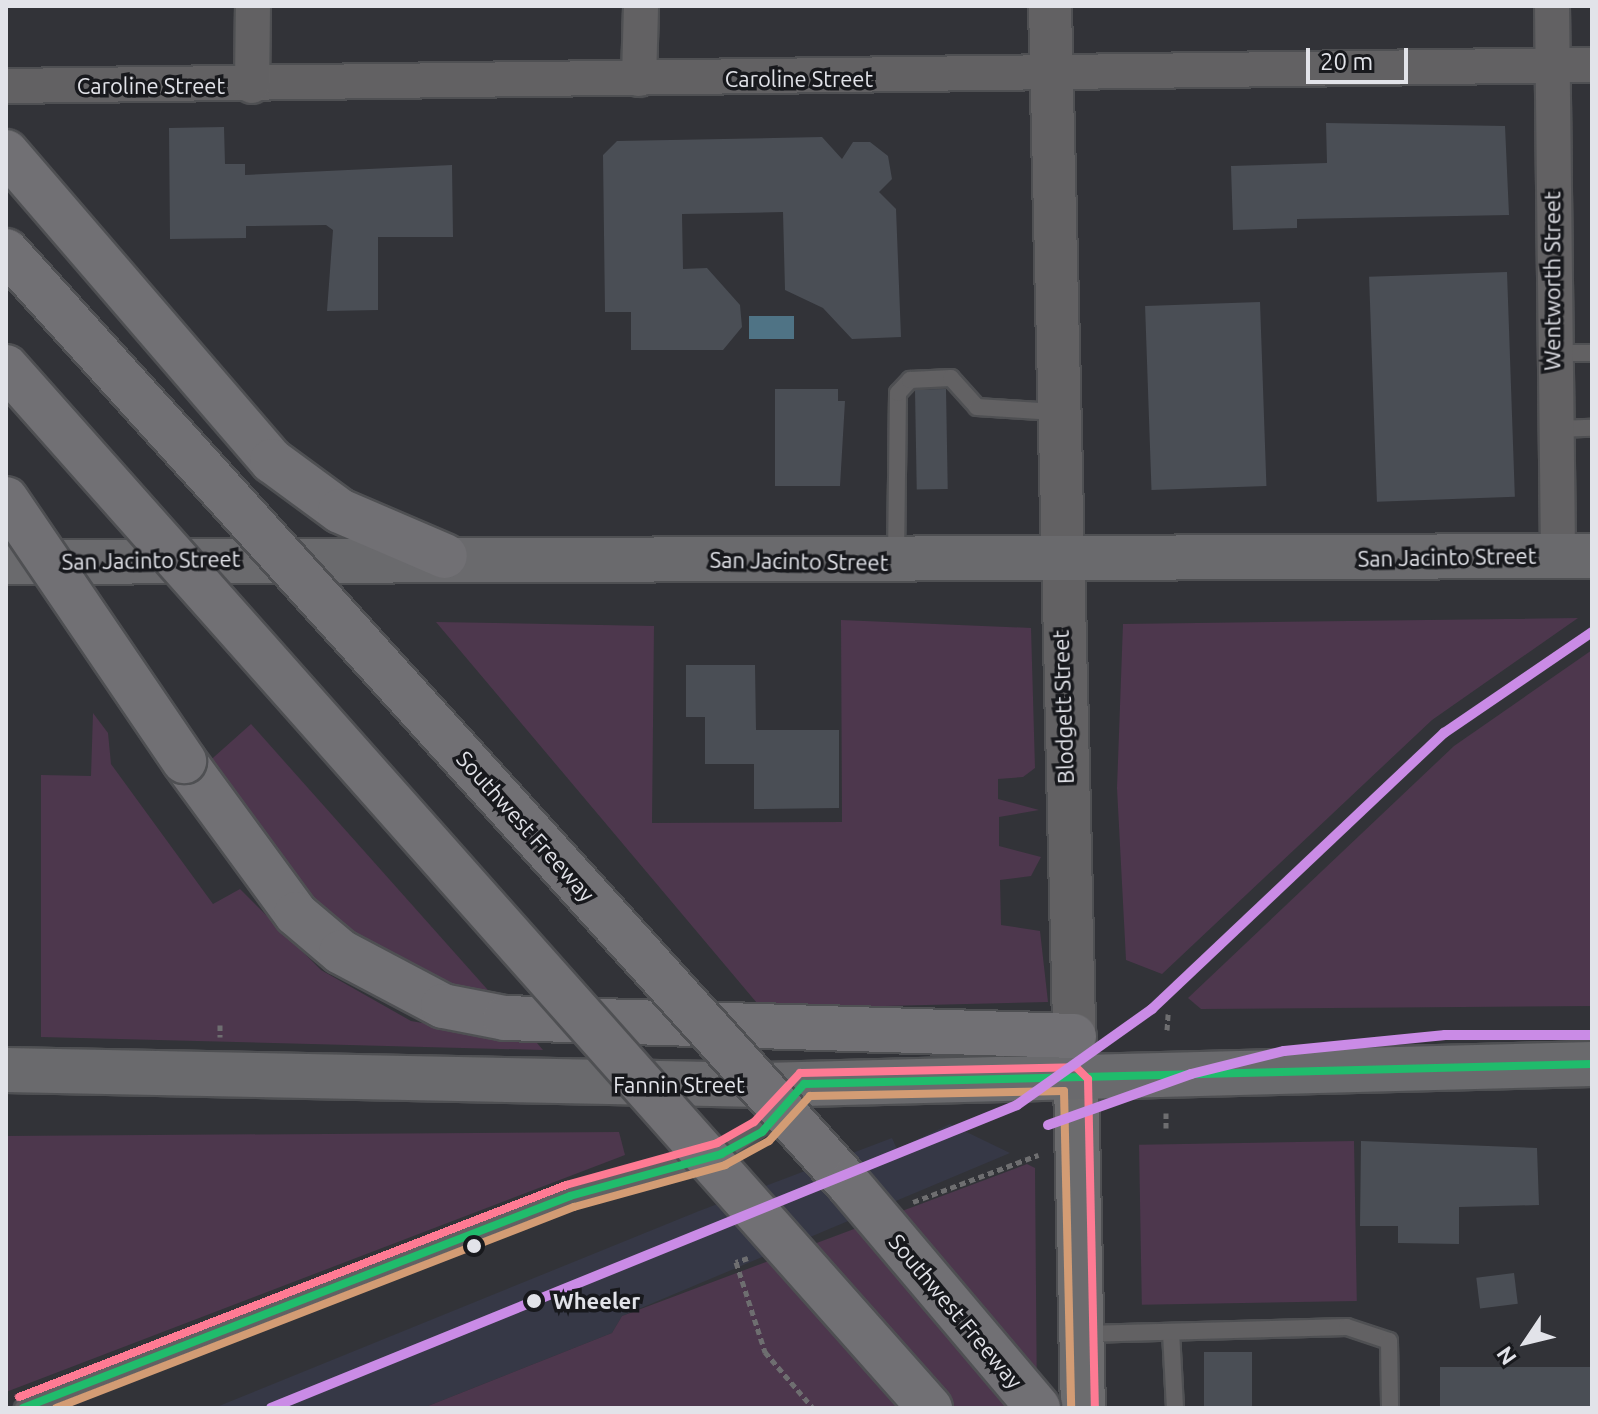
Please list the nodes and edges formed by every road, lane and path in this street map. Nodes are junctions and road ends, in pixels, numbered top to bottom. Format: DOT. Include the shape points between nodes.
graph roads {
  1 [pos="253,6"];
  2 [pos="641,6"];
  3 [pos="1050,6"];
  4 [pos="1552,6"];
  5 [pos="1553,65"];
  6 [pos="1592,65"];
  7 [pos="1052,74"];
  8 [pos="639,79"];
  9 [pos="6,86"];
  10 [pos="252,86"];
  11 [pos="6,152"];
  12 [pos="6,251"];
  13 [pos="1552,353"];
  14 [pos="1592,353"];
  15 [pos="6,367"];
  16 [pos="1055,412"];
  17 [pos="1592,428"];
  18 [pos="1554,429"];
  19 [pos="6,499"];
  20 [pos="445,556"];
  21 [pos="1575,556"];
  22 [pos="1059,561"];
  23 [pos="6,562"];
  24 [pos="896,563"];
  25 [pos="1168,1014"];
  26 [pos="1167,1030"];
  27 [pos="1074,1036"];
  28 [pos="1592,1064"];
  29 [pos="6,1070"];
  30 [pos="1166,1075"];
  31 [pos="1076,1079"];
  32 [pos="804,1084"];
  33 [pos="736,1262"];
  34 [pos="1171,1332"];
  35 [pos="1082,1334"];
  36 [pos="23,1408"];
  37 [pos="813,1408"];
  38 [pos="930,1408"];
  39 [pos="1038,1408"];
  40 [pos="1083,1408"];
  41 [pos="1175,1408"];
  42 [pos="1390,1408"];
  1 -- 10 [label="street"];
  2 -- 8 [label="street"];
  3 -- 7 [label="street, Blodgett Street"];
  4 -- 5 [label="street, Wentworth Street"];
  5 -- 6 [label="street, Caroline Street"];
  5 -- 7 [label="street, Caroline Street"];
  5 -- 13 [label="street, Wentworth Street"];
  7 -- 8 [label="street, Caroline Street"];
  7 -- 16 [label="street, Blodgett Street"];
  8 -- 10 [label="street, Caroline Street"];
  9 -- 10 [label="street, Caroline Street"];
  11 -- 20 [label="highway" via="272,461 340,511"];
  12 -- 39 [label="highway, Southwest Freeway, bridge" via="849,1184"];
  13 -- 14 [label="lane"];
  13 -- 18 [label="street, Wentworth Street"];
  15 -- 38 [label="highway, bridge"];
  16 -- 22 [label="street, Blodgett Street"];
  16 -- 24 [label="lane" via="977,407 951,378 910,380 898,393"];
  17 -- 18 [label="lane"];
  18 -- 21 [label="street, Wentworth Street"];
  19 -- 27 [label="highway, bridge" via="184,761 296,914 341,952 443,1006 505,1018"];
  20 -- 23 [label="main road, San Jacinto Street"];
  20 -- 24 [label="main road, San Jacinto Street"];
  21 -- 22 [label="main road, San Jacinto Street"];
  22 -- 24 [label="main road, San Jacinto Street"];
  22 -- 27 [label="street, Blodgett Street"];
  25 -- 26 [label="path"];
  27 -- 30 [label="main road"];
  27 -- 31 [label="street, Blodgett Street"];
  28 -- 30 [label="main road, Fannin Street"];
  29 -- 32 [label="main road, Fannin Street" via="485,1084"];
  30 -- 31 [label="main road, Fannin Street"];
  31 -- 32 [label="main road, Fannin Street"];
  31 -- 35 [label="main road, Blodgett Street"];
  32 -- 36 [label="lane" via="762,1132 721,1154 570,1196"];
  33 -- 37 [label="path" via="765,1352"];
  34 -- 35 [label="lane"];
  34 -- 41 [label="lane"];
  34 -- 42 [label="lane" via="1347,1327 1389,1341"];
  35 -- 40 [label="main road, Blodgett Street"];
}
